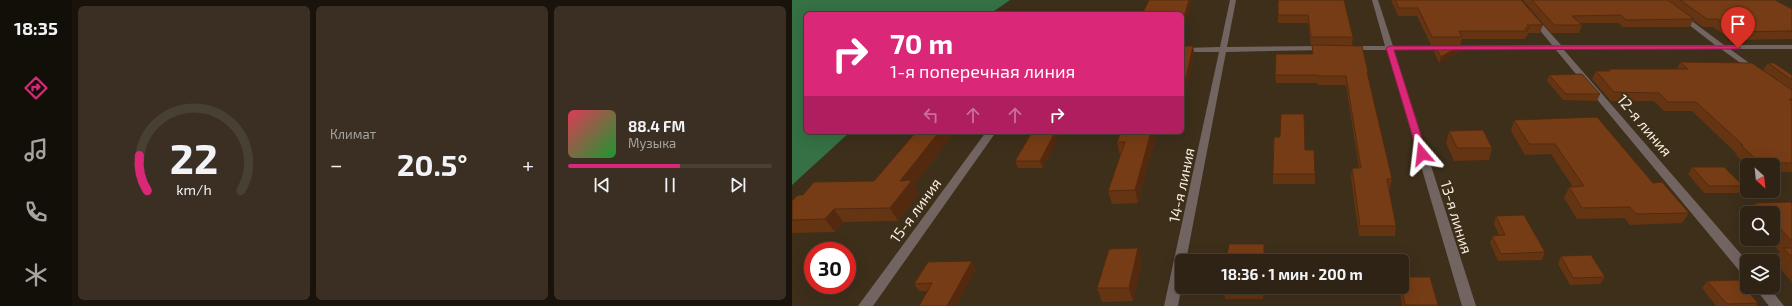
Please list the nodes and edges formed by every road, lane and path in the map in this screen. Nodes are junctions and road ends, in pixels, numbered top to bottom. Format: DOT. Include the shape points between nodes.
graph roads {
  1 [pos="1233,0"];
  2 [pos="1374,0"];
  3 [pos="1518,0"];
  4 [pos="1660,0"];
  5 [pos="1792,47"];
  6 [pos="1390,48"];
  7 [pos="1724,48"];
  8 [pos="1224,49"];
  9 [pos="1560,49"];
  10 [pos="1184,50"];
  11 [pos="1761,76"];
  12 [pos="990,134"];
  13 [pos="1740,262"];
  14 [pos="1767,294"];
  15 [pos="865,306"];
  16 [pos="1172,306"];
  17 [pos="1469,306"];
  18 [pos="1777,306"];
  1 -- 8 [label="street, 14-я линия"];
  2 -- 6 [label="street, 13-я линия"];
  3 -- 9 [label="street, 12-я линия"];
  4 -- 7 [label="street"];
  5 -- 7 [label="street"];
  6 -- 8 [label="street"];
  6 -- 9 [label="street"];
  6 -- 17 [label="street, 13-я линия"];
  7 -- 9 [label="street"];
  7 -- 11 [label="street"];
  8 -- 10 [label="street"];
  8 -- 16 [label="street, 14-я линия"];
  9 -- 13 [label="street, 12-я линия"];
  12 -- 15 [label="street, 15-я линия"];
  14 -- 18 [label="street"];
}
